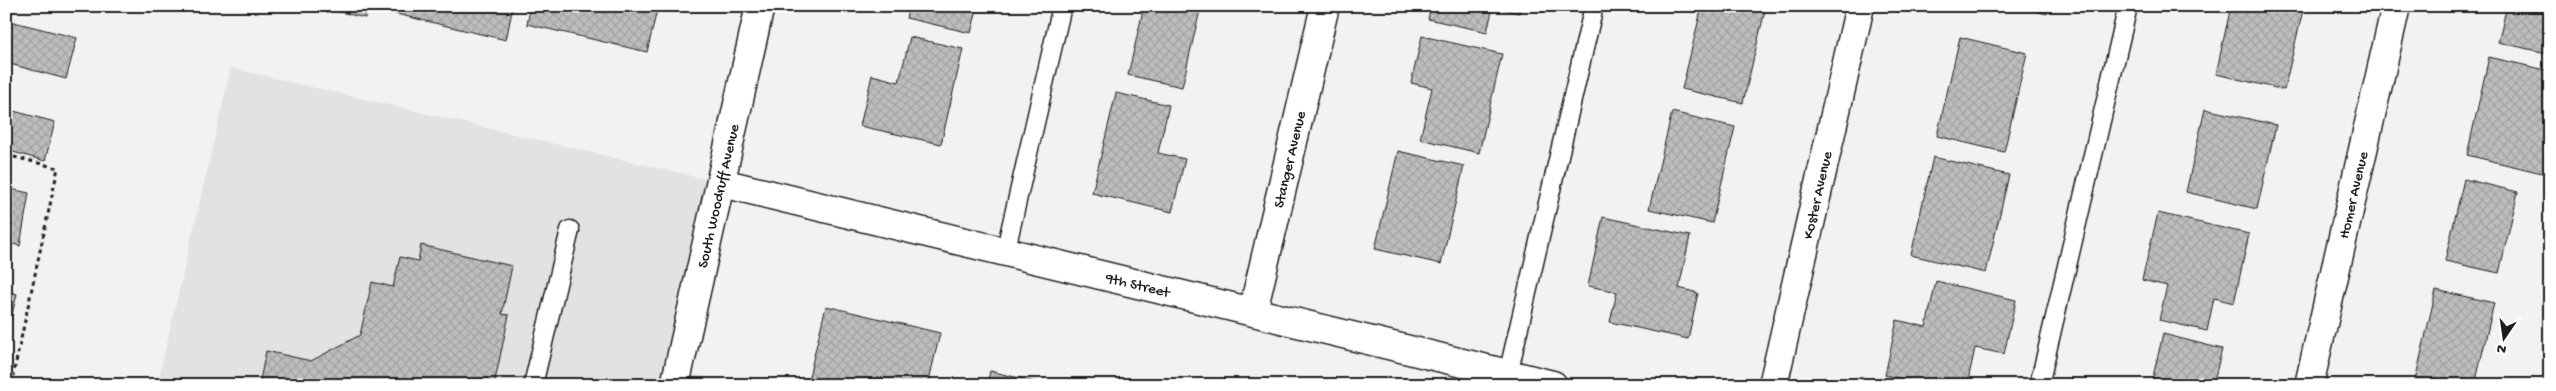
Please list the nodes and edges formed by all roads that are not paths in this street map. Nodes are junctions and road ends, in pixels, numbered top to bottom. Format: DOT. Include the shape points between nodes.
graph roads {
  1 [pos="760,6"];
  2 [pos="1062,6"];
  3 [pos="1325,6"];
  4 [pos="1594,6"];
  5 [pos="1860,6"];
  6 [pos="2128,6"];
  7 [pos="2396,6"];
  8 [pos="722,183"];
  9 [pos="570,230"];
  10 [pos="1005,253"];
  11 [pos="1253,311"];
  12 [pos="1508,374"];
  13 [pos="534,385"];
  14 [pos="675,385"];
  15 [pos="1553,385"];
  16 [pos="1773,385"];
  17 [pos="2039,385"];
  18 [pos="2309,385"];
  1 -- 8 [label="street, South Woodruff Avenue"];
  2 -- 10 [label="lane"];
  3 -- 11 [label="street, Stanger Avenue"];
  4 -- 12 [label="lane"];
  5 -- 16 [label="street, Koster Avenue"];
  6 -- 17 [label="lane"];
  7 -- 18 [label="street, Homer Avenue"];
  8 -- 10 [label="street, 9th Street"];
  8 -- 14 [label="street, South Woodruff Avenue"];
  9 -- 13 [label="lane"];
  10 -- 11 [label="street, 9th Street"];
  11 -- 12 [label="street, 9th Street"];
  12 -- 15 [label="street, 9th Street"];
}
